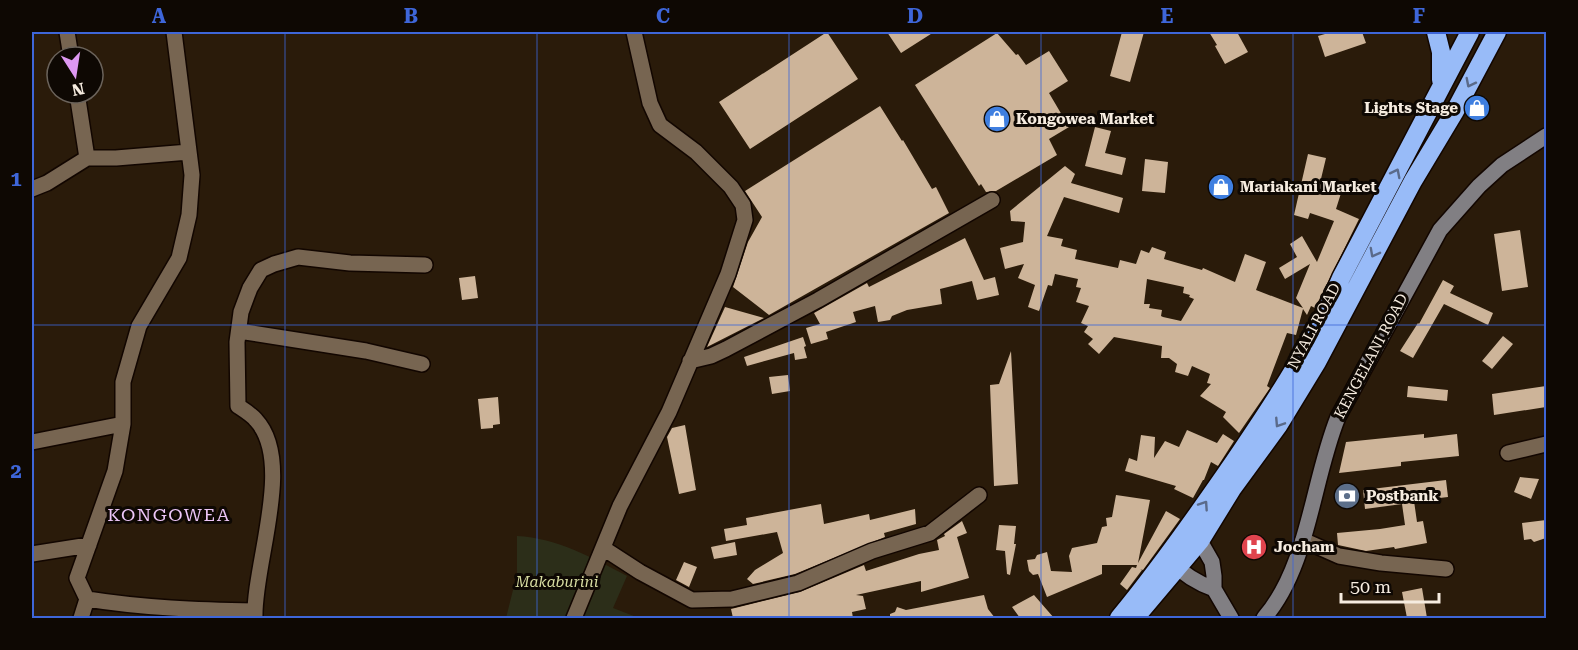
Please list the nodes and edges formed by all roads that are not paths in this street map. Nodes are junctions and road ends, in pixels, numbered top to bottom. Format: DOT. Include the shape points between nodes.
graph roads {
  1 [pos="174,32"];
  2 [pos="634,32"];
  3 [pos="1436,32"];
  4 [pos="1469,32"];
  5 [pos="1494,37"];
  6 [pos="1440,85"];
  7 [pos="79,105"];
  8 [pos="1546,135"];
  9 [pos="189,152"];
  10 [pos="87,158"];
  11 [pos="32,189"];
  12 [pos="992,200"];
  13 [pos="425,265"];
  14 [pos="239,330"];
  15 [pos="690,362"];
  16 [pos="422,364"];
  17 [pos="123,424"];
  18 [pos="32,442"];
  19 [pos="1546,444"];
  20 [pos="1508,453"];
  21 [pos="979,495"];
  22 [pos="1194,536"];
  23 [pos="1303,540"];
  24 [pos="89,545"];
  25 [pos="603,548"];
  26 [pos="32,554"];
  27 [pos="1173,563"];
  28 [pos="1446,569"];
  29 [pos="1214,589"];
  30 [pos="87,599"];
  31 [pos="255,615"];
  32 [pos="81,618"];
  33 [pos="574,618"];
  34 [pos="1119,618"];
  35 [pos="1135,618"];
  36 [pos="1231,618"];
  37 [pos="1264,618"];
  1 -- 9 [label="street"];
  2 -- 15 [label="street" via="650,103 660,125 696,152 731,187 743,206 743,226 728,274"];
  3 -- 6 [label="highway" via="1441,52"];
  4 -- 5 [label="main road"];
  4 -- 6 [label="highway, NYALI ROAD"];
  5 -- 22 [label="highway, NYALI ROAD, one-way" via="1317,362 1278,426"];
  22 -- 6 [label="highway, NYALI ROAD, one-way" via="1327,311"];
  7 -- 10 [label="street"];
  8 -- 23 [label="main road, KENGELANI ROAD" via="1502,165 1440,230 1338,417 1317,479"];
  9 -- 10 [label="street"];
  9 -- 17 [label="street" via="189,215 179,258 139,326 123,382"];
  10 -- 11 [label="street"];
  12 -- 15 [label="street" via="747,338"];
  13 -- 14 [label="street" via="298,258 274,264 261,270 250,288"];
  14 -- 16 [label="street"];
  14 -- 31 [label="street" via="238,406 256,420 266,435 273,458"];
  15 -- 25 [label="street"];
  17 -- 18 [label="street"];
  17 -- 24 [label="street" via="115,471"];
  19 -- 20 [label="street"];
  21 -- 25 [label="street" via="930,533 872,551 798,583 732,599 692,600"];
  22 -- 27 [label="highway, NYALI ROAD"];
  22 -- 29 [label="main road" via="1214,568"];
  23 -- 28 [label="street" via="1339,556"];
  23 -- 37 [label="main road, KENGELANI ROAD" via="1281,596"];
  24 -- 26 [label="street"];
  24 -- 30 [label="street" via="77,578"];
  25 -- 33 [label="street"];
  27 -- 29 [label="main road" via="1202,585"];
  27 -- 34 [label="highway, NYALI ROAD"];
  27 -- 35 [label="highway, NYALI ROAD"];
  29 -- 36 [label="main road"];
  30 -- 31 [label="street" via="135,607"];
  30 -- 32 [label="street"];
}
